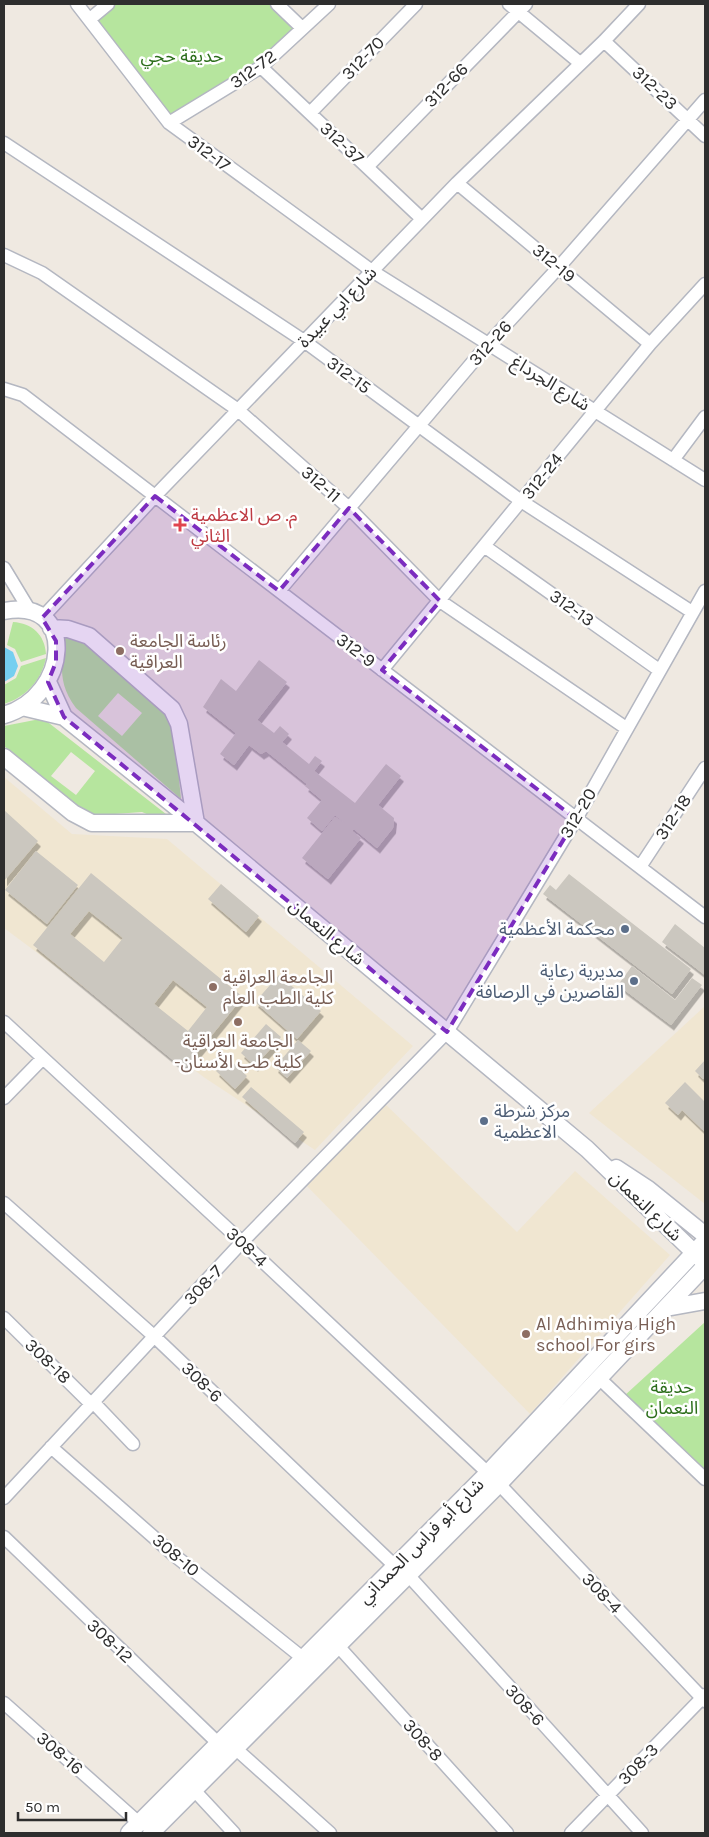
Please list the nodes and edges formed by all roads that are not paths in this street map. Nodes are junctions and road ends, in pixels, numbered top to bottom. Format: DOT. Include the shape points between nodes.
graph roads {
  1 [pos="77,4"];
  2 [pos="108,4"];
  3 [pos="277,4"];
  4 [pos="328,4"];
  5 [pos="416,4"];
  6 [pos="639,4"];
  7 [pos="518,6"];
  8 [pos="90,19"];
  9 [pos="302,28"];
  10 [pos="604,41"];
  11 [pos="580,63"];
  12 [pos="261,67"];
  13 [pos="705,100"];
  14 [pos="310,113"];
  15 [pos="687,118"];
  16 [pos="169,123"];
  17 [pos="705,136"];
  18 [pos="4,143"];
  19 [pos="367,167"];
  20 [pos="457,183"];
  21 [pos="422,218"];
  22 [pos="4,255"];
  23 [pos="560,267"];
  24 [pos="372,271"];
  25 [pos="705,284"];
  26 [pos="304,341"];
  27 [pos="488,344"];
  28 [pos="650,344"];
  29 [pos="4,389"];
  30 [pos="238,410"];
  31 [pos="595,411"];
  32 [pos="705,417"];
  33 [pos="418,426"];
  34 [pos="673,460"];
  35 [pos="705,480"];
  36 [pos="154,496"];
  37 [pos="521,501"];
  38 [pos="349,508"];
  39 [pos="484,546"];
  40 [pos="4,568"];
  41 [pos="705,590"];
  42 [pos="278,591"];
  43 [pos="440,601"];
  44 [pos="4,611"];
  45 [pos="692,612"];
  46 [pos="41,619"];
  47 [pos="382,670"];
  48 [pos="660,670"];
  49 [pos="48,682"];
  50 [pos="22,707"];
  51 [pos="4,715"];
  52 [pos="64,717"];
  53 [pos="626,728"];
  54 [pos="4,757"];
  55 [pos="705,768"];
  56 [pos="576,819"];
  57 [pos="196,822"];
  58 [pos="640,867"];
  59 [pos="705,917"];
  60 [pos="4,1022"];
  61 [pos="447,1032"];
  62 [pos="43,1058"];
  63 [pos="4,1098"];
  64 [pos="587,1149"];
  65 [pos="4,1203"];
  66 [pos="705,1235"];
  67 [pos="705,1241"];
  68 [pos="242,1242"];
  69 [pos="701,1261"];
  70 [pos="705,1301"];
  71 [pos="666,1308"];
  72 [pos="4,1318"];
  73 [pos="155,1337"];
  74 [pos="600,1379"];
  75 [pos="92,1403"];
  76 [pos="132,1444"];
  77 [pos="51,1447"];
  78 [pos="493,1479"];
  79 [pos="705,1479"];
  80 [pos="4,1498"];
  81 [pos="4,1536"];
  82 [pos="402,1572"];
  83 [pos="339,1647"];
  84 [pos="304,1659"];
  85 [pos="704,1698"];
  86 [pos="4,1703"];
  87 [pos="219,1744"];
  88 [pos="236,1749"];
  89 [pos="194,1790"];
  90 [pos="608,1796"];
  91 [pos="139,1830"];
  92 [pos="234,1833"];
  93 [pos="330,1833"];
  94 [pos="507,1833"];
  95 [pos="571,1833"];
  96 [pos="642,1833"];
  1 -- 8 [label="street, 312-17"];
  2 -- 8 [label="street"];
  3 -- 9 [label="street"];
  4 -- 9 [label="street, 312-72"];
  5 -- 14 [label="street, 312-70"];
  6 -- 10 [label="street, شارع ابي عبيدة"];
  7 -- 11 [label="street"];
  7 -- 19 [label="street, 312-66"];
  8 -- 16 [label="street, 312-17"];
  9 -- 12 [label="street, 312-72"];
  10 -- 11 [label="street, شارع ابي عبيدة"];
  10 -- 15 [label="street, 312-23"];
  11 -- 20 [label="street, شارع ابي عبيدة"];
  12 -- 14 [label="street, 312-37"];
  12 -- 16 [label="street, 312-72"];
  13 -- 15 [label="street, 312-26"];
  14 -- 19 [label="street, 312-37"];
  15 -- 17 [label="street, 312-23"];
  15 -- 23 [label="street, 312-26"];
  16 -- 24 [label="street, 312-17"];
  18 -- 26 [label="street, 312-15"];
  19 -- 21 [label="street, 312-37"];
  20 -- 21 [label="street, شارع ابي عبيدة"];
  20 -- 23 [label="street, 312-19"];
  21 -- 24 [label="street, شارع ابي عبيدة"];
  22 -- 30 [label="street, 312-11" via="42,273"];
  23 -- 27 [label="street, 312-26"];
  23 -- 28 [label="street, 312-19"];
  24 -- 26 [label="street, شارع ابي عبيدة"];
  24 -- 27 [label="street, شارع الجرداغ"];
  25 -- 28 [label="street, 312-24"];
  26 -- 30 [label="street, شارع ابي عبيدة"];
  26 -- 33 [label="street, 312-15"];
  27 -- 31 [label="street, شارع الجرداغ"];
  27 -- 33 [label="street, 312-26"];
  28 -- 31 [label="street, 312-24"];
  29 -- 36 [label="street, 312-9" via="23,395"];
  30 -- 36 [label="street, شارع ابي عبيدة"];
  30 -- 38 [label="street, 312-11"];
  31 -- 34 [label="street, شارع الجرداغ"];
  31 -- 37 [label="street, 312-24"];
  32 -- 34 [label="street"];
  33 -- 37 [label="street, 312-15"];
  33 -- 38 [label="street, 312-26"];
  34 -- 35 [label="street, شارع الجرداغ"];
  36 -- 42 [label="street, 312-9"];
  36 -- 46 [label="street, شارع ابي عبيدة"];
  37 -- 39 [label="street, 312-24"];
  37 -- 45 [label="street, 312-15"];
  38 -- 42 [label="street, 312-26"];
  38 -- 43 [label="street, 312-11"];
  39 -- 43 [label="street, 312-24"];
  39 -- 48 [label="street, 312-13"];
  40 -- 46 [label="street"];
  41 -- 45 [label="street, 312-20"];
  42 -- 47 [label="street, 312-9"];
  43 -- 47 [label="street, 312-24"];
  43 -- 53 [label="street, 312-11"];
  44 -- 46 [label="street" via="16,609"];
  45 -- 48 [label="street, 312-20"];
  46 -- 49 [label="street" via="56,641 57,655"];
  46 -- 57 [label="street" via="90,636 172,709 179,724"];
  47 -- 56 [label="street, 312-9"];
  48 -- 53 [label="street, 312-20"];
  49 -- 50 [label="street"];
  49 -- 52 [label="street, شارع النعمان"];
  50 -- 51 [label="street"];
  50 -- 52 [label="street, شارع النعمان"];
  52 -- 57 [label="street, شارع النعمان"];
  53 -- 56 [label="street, 312-20"];
  54 -- 57 [label="street" via="73,813 92,823"];
  55 -- 58 [label="street, 312-18"];
  56 -- 58 [label="street, 312-9"];
  56 -- 61 [label="street, 312-20"];
  57 -- 61 [label="street, شارع النعمان"];
  58 -- 59 [label="street, 312-9"];
  60 -- 62 [label="street, 308-4"];
  61 -- 64 [label="street, شارع النعمان"];
  61 -- 68 [label="street, 308-7"];
  62 -- 63 [label="street"];
  62 -- 68 [label="street, 308-4"];
  64 -- 66 [label="street, شارع النعمان" via="648,1189"];
  64 -- 69 [label="street, شارع النعمان"];
  65 -- 73 [label="street, 308-6"];
  67 -- 69 [label="street, شارع أبو فراس الحمداني"];
  68 -- 73 [label="street, 308-7"];
  68 -- 78 [label="street, 308-4"];
  69 -- 71 [label="street, شارع أبو فراس الحمداني"];
  69 -- 78 [label="street, شارع أبو فراس الحمداني"];
  70 -- 71 [label="street"];
  71 -- 74 [label="street, شارع أبو فراس الحمداني"];
  72 -- 75 [label="street, 308-18"];
  73 -- 75 [label="street, 308-7"];
  73 -- 82 [label="street, 308-6"];
  74 -- 78 [label="street, شارع أبو فراس الحمداني"];
  74 -- 79 [label="street"];
  75 -- 76 [label="street, 308-18"];
  75 -- 77 [label="street, 308-7"];
  77 -- 80 [label="street, 308-7"];
  77 -- 84 [label="street, 308-10" via="174,1555"];
  78 -- 82 [label="street, شارع أبو فراس الحمداني"];
  78 -- 85 [label="street, 308-4"];
  81 -- 87 [label="street, 308-12"];
  82 -- 83 [label="street, شارع أبو فراس الحمداني"];
  82 -- 84 [label="street, شارع أبو فراس الحمداني"];
  82 -- 90 [label="street, 308-6"];
  83 -- 88 [label="street, شارع أبو فراس الحمداني"];
  83 -- 94 [label="street, 308-8"];
  84 -- 87 [label="street, شارع أبو فراس الحمداني"];
  85 -- 90 [label="street, 308-3"];
  86 -- 91 [label="street, 308-16"];
  87 -- 91 [label="street, شارع أبو فراس الحمداني"];
  88 -- 89 [label="street, شارع أبو فراس الحمداني"];
  88 -- 93 [label="street"];
  89 -- 91 [label="street, شارع أبو فراس الحمداني"];
  89 -- 92 [label="street"];
  90 -- 95 [label="street, 308-3"];
  90 -- 96 [label="street, 308-6"];
}
